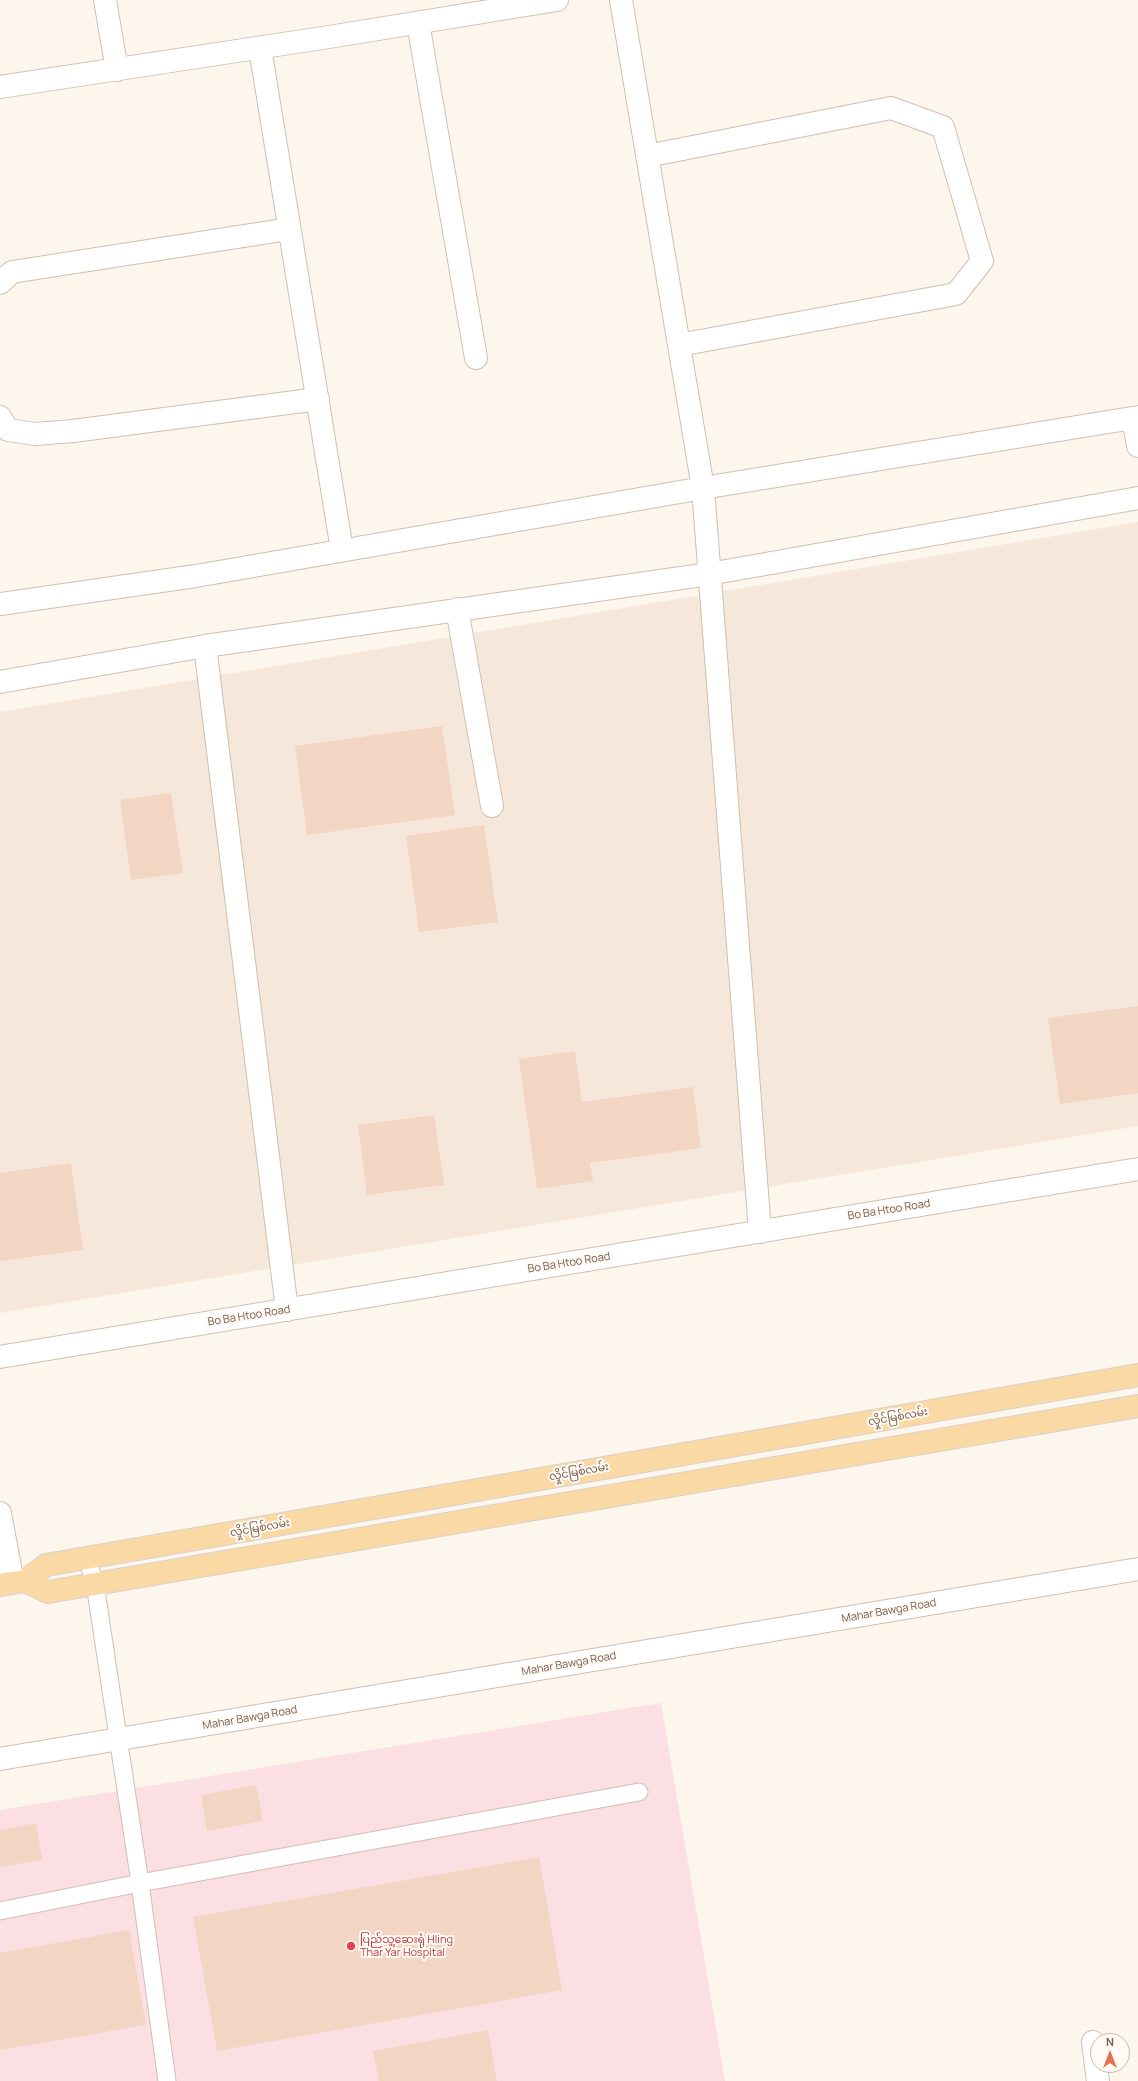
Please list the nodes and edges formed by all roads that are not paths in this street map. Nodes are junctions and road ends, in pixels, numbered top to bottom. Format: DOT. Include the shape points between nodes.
graph roads {
  1 [pos="105,0"];
  2 [pos="557,0"];
  3 [pos="621,0"];
  4 [pos="418,23"];
  5 [pos="260,48"];
  6 [pos="117,70"];
  7 [pos="0,87"];
  8 [pos="647,156"];
  9 [pos="289,229"];
  10 [pos="0,283"];
  11 [pos="679,345"];
  12 [pos="476,358"];
  13 [pos="318,399"];
  14 [pos="0,416"];
  15 [pos="1136,417"];
  16 [pos="1138,446"];
  17 [pos="703,488"];
  18 [pos="1138,498"];
  19 [pos="342,550"];
  20 [pos="709,574"];
  21 [pos="0,604"];
  22 [pos="457,609"];
  23 [pos="205,646"];
  24 [pos="0,682"];
  25 [pos="492,806"];
  26 [pos="1138,1169"];
  27 [pos="760,1232"];
  28 [pos="287,1310"];
  29 [pos="0,1357"];
  30 [pos="1138,1375"];
  31 [pos="1138,1406"];
  32 [pos="0,1513"];
  33 [pos="87,1558"];
  34 [pos="1138,1569"];
  35 [pos="12,1583"];
  36 [pos="95,1584"];
  37 [pos="118,1740"];
  38 [pos="0,1759"];
  39 [pos="639,1792"];
  40 [pos="140,1883"];
  41 [pos="0,1911"];
  42 [pos="167,2081"];
  1 -- 6 [label="street"];
  2 -- 4 [label="street"];
  3 -- 8 [label="street"];
  4 -- 5 [label="street"];
  4 -- 12 [label="street"];
  5 -- 6 [label="street"];
  5 -- 9 [label="street"];
  6 -- 7 [label="street"];
  8 -- 11 [label="street"];
  8 -- 11 [label="street" via="891,108 943,127 982,261 956,294"];
  9 -- 10 [label="street" via="12,272"];
  9 -- 13 [label="street"];
  11 -- 17 [label="street"];
  13 -- 14 [label="street" via="35,434 8,430"];
  13 -- 19 [label="street"];
  15 -- 16 [label="street"];
  15 -- 17 [label="street"];
  17 -- 19 [label="street"];
  17 -- 20 [label="street"];
  18 -- 20 [label="street"];
  19 -- 21 [label="street" via="196,576"];
  20 -- 22 [label="street"];
  20 -- 27 [label="street"];
  22 -- 23 [label="street"];
  22 -- 25 [label="street"];
  23 -- 24 [label="street"];
  23 -- 28 [label="street"];
  26 -- 27 [label="street, Bo Ba Htoo Road"];
  27 -- 28 [label="street, Bo Ba Htoo Road"];
  28 -- 29 [label="street, Bo Ba Htoo Road"];
  30 -- 33 [label="main road, လှိုင်မြစ်လမ်း"];
  31 -- 36 [label="main road"];
  32 -- 35 [label="street"];
  33 -- 35 [label="main road, လှိုင်မြစ်လမ်း" via="46,1565"];
  33 -- 36 [label="lane"];
  34 -- 37 [label="street, Mahar Bawga Road"];
  35 -- 36 [label="main road" via="48,1592"];
  36 -- 37 [label="lane"];
  37 -- 38 [label="street, Mahar Bawga Road"];
  37 -- 40 [label="lane"];
  39 -- 40 [label="lane"];
  40 -- 41 [label="lane"];
  40 -- 42 [label="lane"];
}
